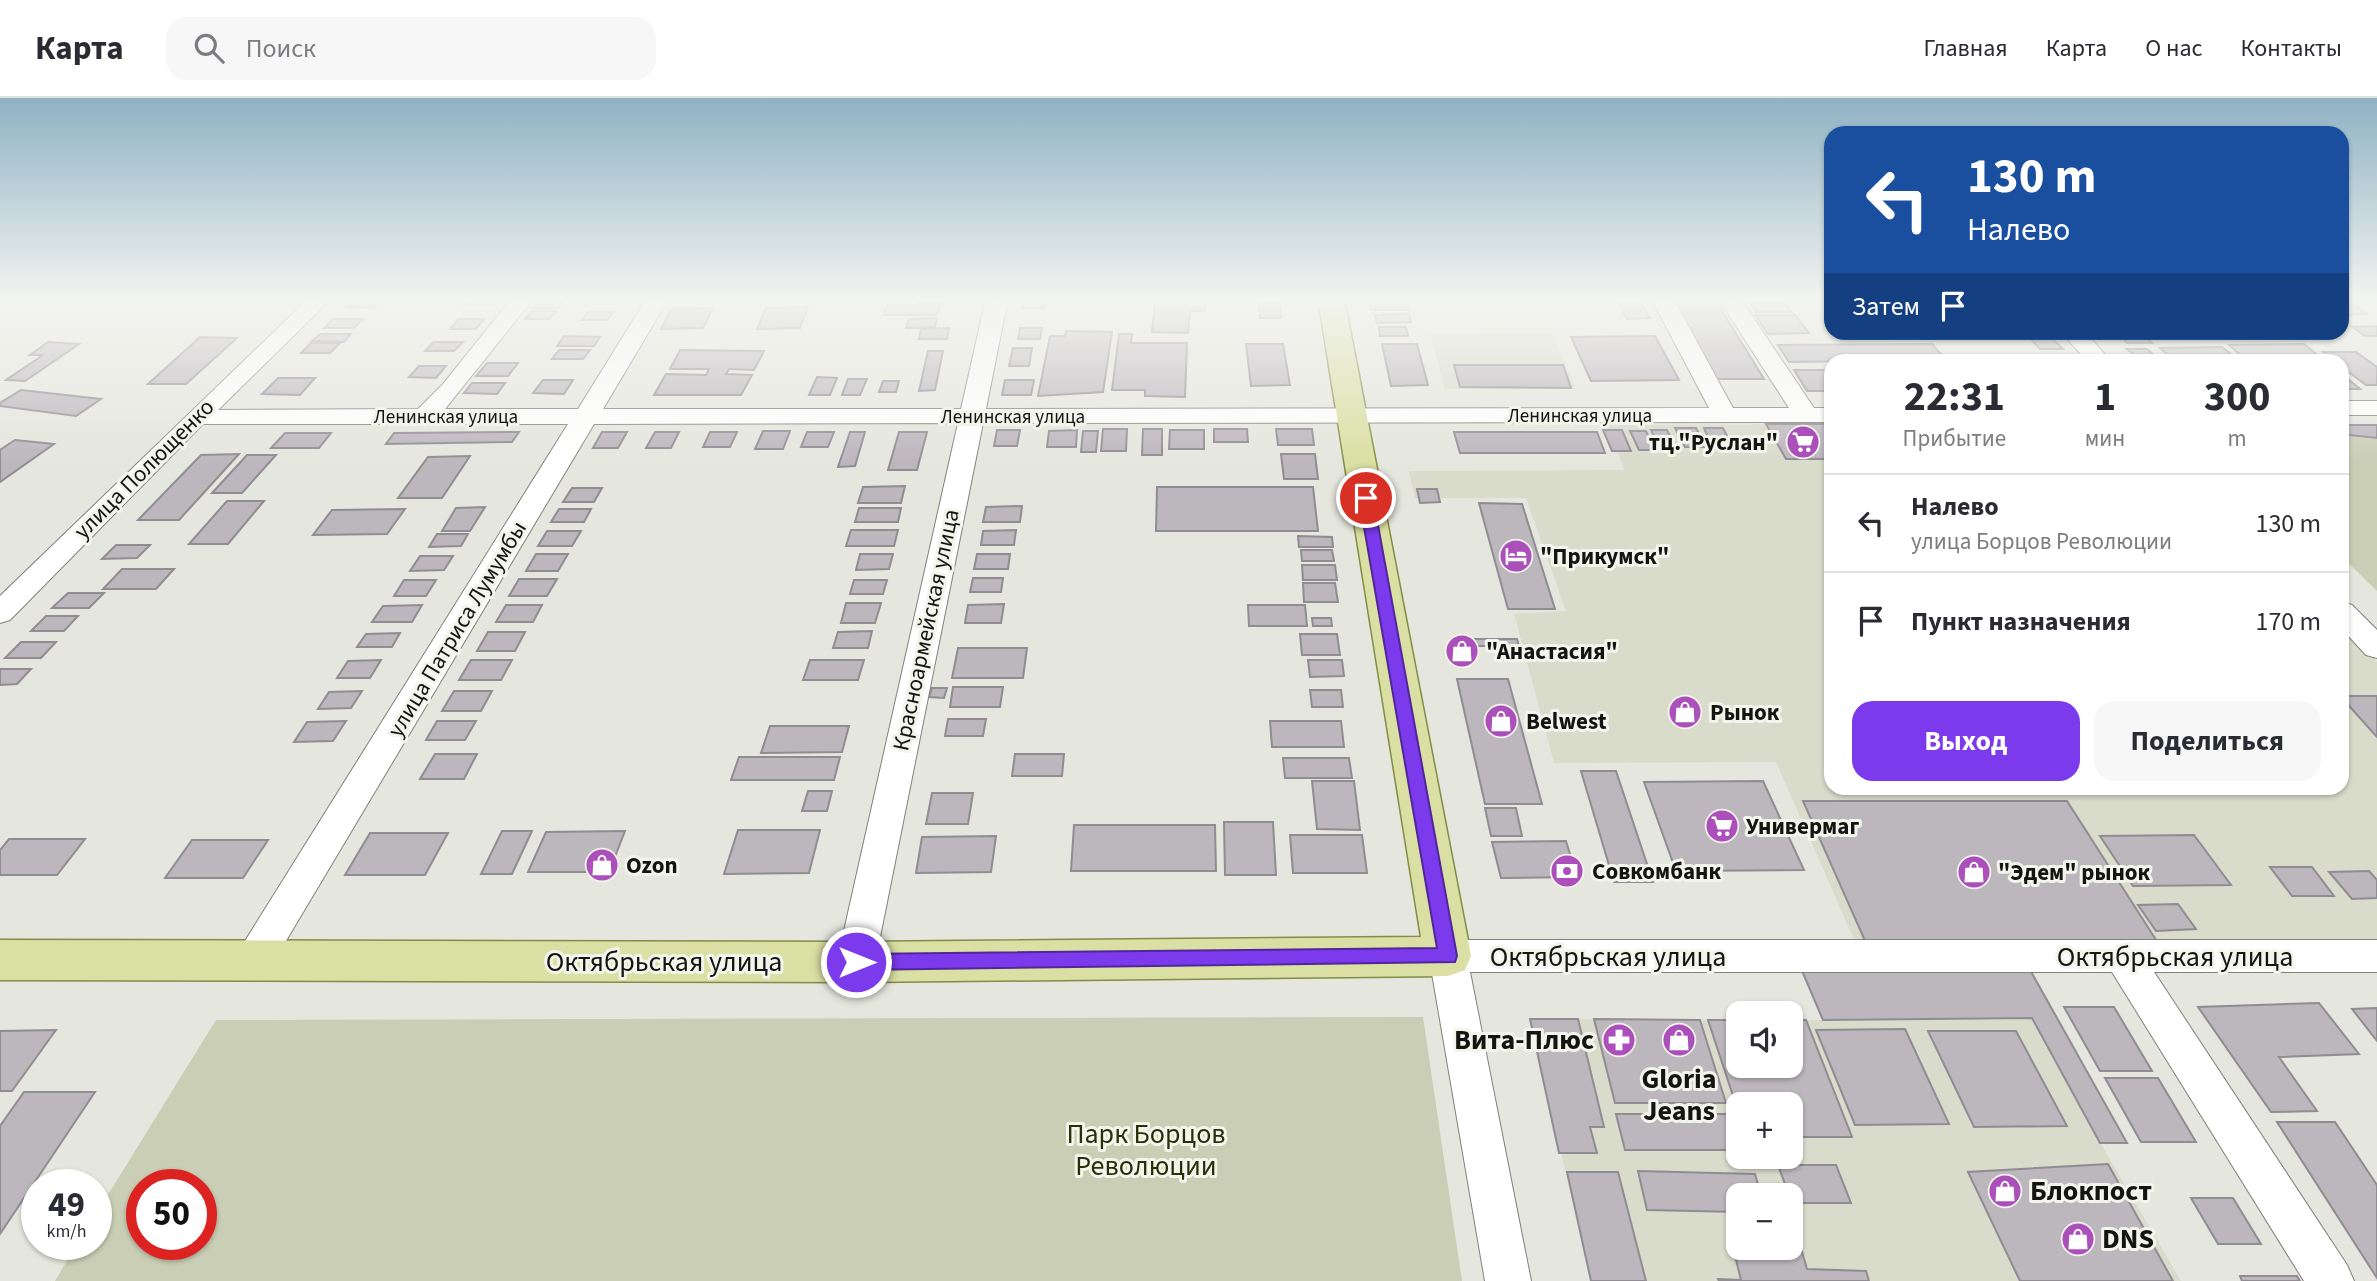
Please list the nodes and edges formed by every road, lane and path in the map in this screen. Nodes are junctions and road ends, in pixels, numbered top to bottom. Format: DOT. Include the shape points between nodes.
graph roads {
  1 [pos="263,353"];
  2 [pos="479,353"];
  3 [pos="625,353"];
  4 [pos="985,353"];
  5 [pos="1340,353"];
  6 [pos="1692,353"];
  7 [pos="1771,353"];
  8 [pos="2349,408"];
  9 [pos="2377,408"];
  10 [pos="1725,415"];
  11 [pos="972,416"];
  12 [pos="1819,416"];
  13 [pos="196,417"];
  14 [pos="424,417"];
  15 [pos="586,418"];
  16 [pos="1351,418"];
  17 [pos="0,613"];
  18 [pos="2349,619"];
  19 [pos="2377,648"];
  20 [pos="1448,956"];
  21 [pos="2377,956"];
  22 [pos="2123,957"];
  23 [pos="0,960"];
  24 [pos="254,960"];
  25 [pos="856,962"];
  26 [pos="1508,1281"];
  27 [pos="2331,1281"];
  1 -- 13 [label="street, улица Полющенко"];
  2 -- 14 [label="street"];
  3 -- 15 [label="street, улица Патриса Лумумбы"];
  4 -- 11 [label="street, Красноармейская улица"];
  5 -- 16 [label="main road"];
  6 -- 10 [label="street"];
  7 -- 12 [label="street"];
  8 -- 9 [label="street"];
  10 -- 12 [label="street, Ленинская улица"];
  10 -- 16 [label="street, Ленинская улица"];
  11 -- 15 [label="street, Ленинская улица"];
  11 -- 16 [label="street, Ленинская улица"];
  11 -- 25 [label="street, Красноармейская улица"];
  13 -- 14 [label="street, Ленинская улица"];
  13 -- 17 [label="street, улица Полющенко"];
  14 -- 15 [label="street, Ленинская улица"];
  15 -- 24 [label="street, улица Патриса Лумумбы"];
  16 -- 20 [label="main road"];
  18 -- 19 [label="street"];
  20 -- 22 [label="street, Октябрьская улица"];
  20 -- 25 [label="main road, Октябрьская улица"];
  20 -- 26 [label="street"];
  21 -- 22 [label="street, Октябрьская улица"];
  22 -- 27 [label="street"];
  23 -- 24 [label="main road, Октябрьская улица"];
  24 -- 25 [label="main road, Октябрьская улица"];
}
